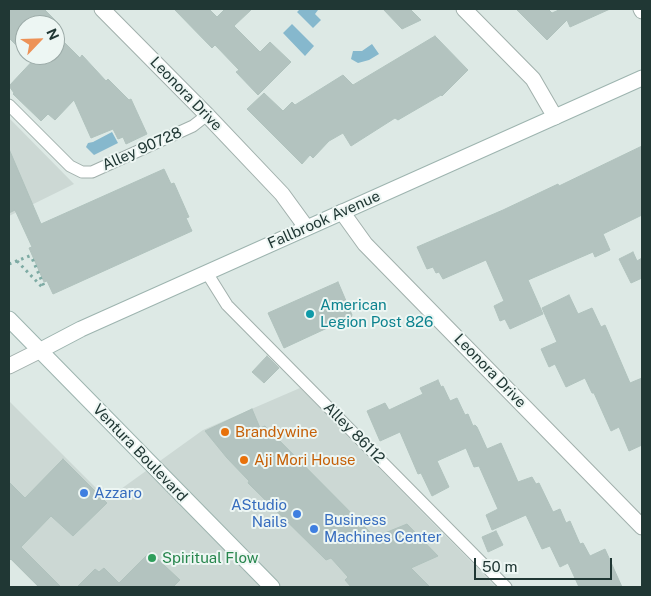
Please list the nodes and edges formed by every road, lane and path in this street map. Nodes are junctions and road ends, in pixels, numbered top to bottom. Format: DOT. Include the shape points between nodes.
graph roads {
  1 [pos="102,9"];
  2 [pos="464,9"];
  3 [pos="642,78"];
  4 [pos="9,105"];
  5 [pos="207,115"];
  6 [pos="555,117"];
  7 [pos="342,212"];
  8 [pos="306,227"];
  9 [pos="17,261"];
  10 [pos="9,264"];
  11 [pos="207,273"];
  12 [pos="9,319"];
  13 [pos="41,350"];
  14 [pos="9,366"];
  15 [pos="642,527"];
  16 [pos="272,587"];
  17 [pos="506,587"];
  1 -- 5 [label="main road, Leonora Drive"];
  2 -- 6 [label="main road" via="533,79"];
  3 -- 6 [label="main road, Fallbrook Avenue"];
  4 -- 5 [label="lane, Alley 90728" via="70,166 82,172 92,172 193,126"];
  5 -- 8 [label="main road, Leonora Drive" via="282,194"];
  6 -- 7 [label="main road, Fallbrook Avenue"];
  7 -- 8 [label="main road, Fallbrook Avenue"];
  7 -- 15 [label="main road, Leonora Drive" via="364,244"];
  8 -- 11 [label="main road, Fallbrook Avenue"];
  9 -- 9 [label="path" via="32,255 44,286 42,287"];
  9 -- 10 [label="path"];
  11 -- 13 [label="main road, Fallbrook Avenue"];
  11 -- 17 [label="lane, Alley 86112" via="227,304"];
  12 -- 13 [label="main road, Ventura Boulevard"];
  13 -- 14 [label="main road, Fallbrook Avenue"];
  13 -- 16 [label="main road, Ventura Boulevard"];
}
